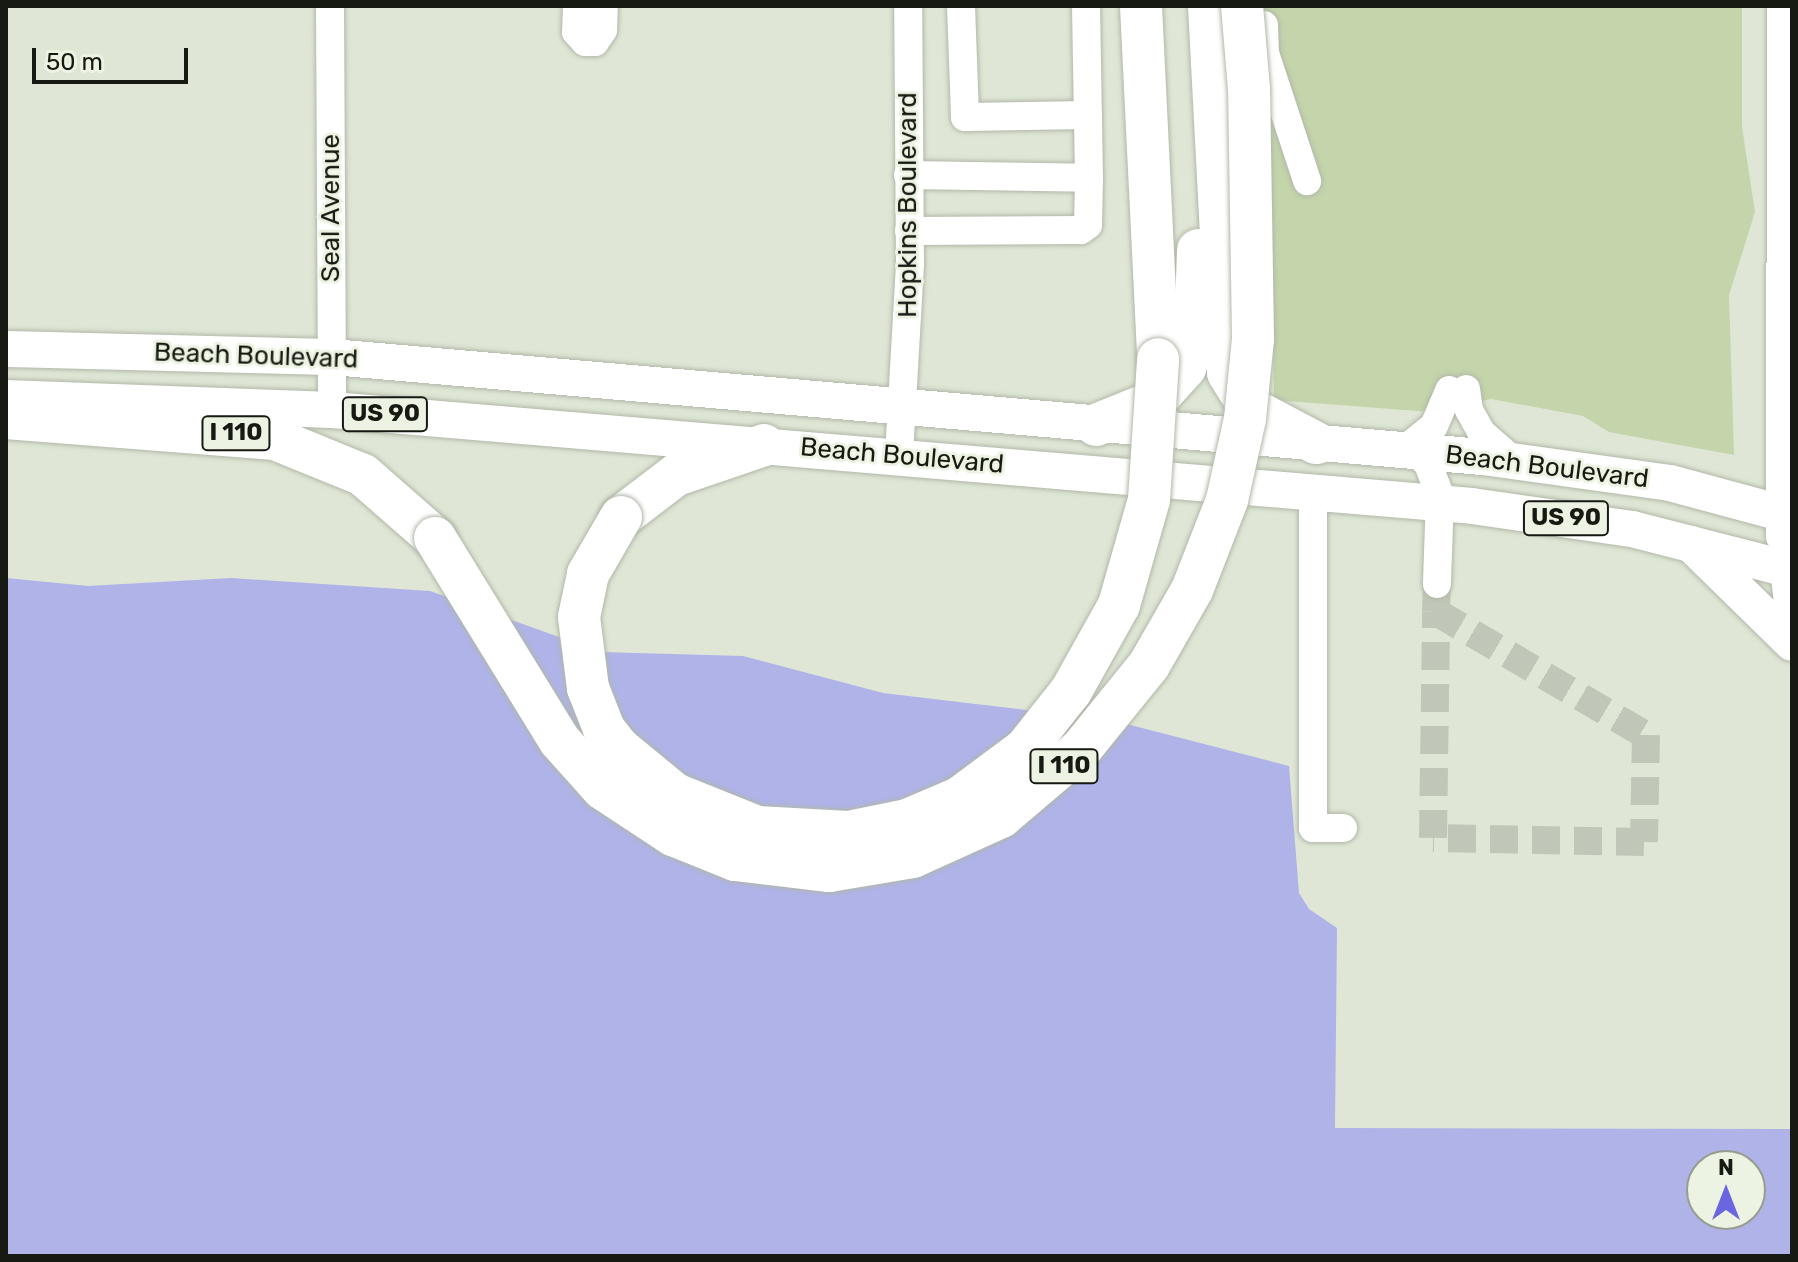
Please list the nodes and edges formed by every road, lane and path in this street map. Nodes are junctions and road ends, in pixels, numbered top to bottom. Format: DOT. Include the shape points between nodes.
graph roads {
  1 [pos="330,6"];
  2 [pos="577,6"];
  3 [pos="604,6"];
  4 [pos="908,6"];
  5 [pos="961,6"];
  6 [pos="1086,6"];
  7 [pos="1141,6"];
  8 [pos="1181,6"];
  9 [pos="1209,6"];
  10 [pos="1242,6"];
  11 [pos="1262,6"];
  12 [pos="1787,14"];
  13 [pos="1088,115"];
  14 [pos="908,175"];
  15 [pos="1089,178"];
  16 [pos="1307,181"];
  17 [pos="909,231"];
  18 [pos="6,349"];
  19 [pos="332,357"];
  20 [pos="6,398"];
  21 [pos="904,403"];
  22 [pos="332,410"];
  23 [pos="6,418"];
  24 [pos="1096,425"];
  25 [pos="1316,443"];
  26 [pos="764,445"];
  27 [pos="1410,451"];
  28 [pos="899,455"];
  29 [pos="1498,458"];
  30 [pos="1313,493"];
  31 [pos="1440,503"];
  32 [pos="1788,515"];
  33 [pos="1690,543"];
  34 [pos="1788,569"];
  35 [pos="1437,584"];
  36 [pos="1792,641"];
  37 [pos="1343,828"];
  1 -- 19 [label="street, Seal Avenue"];
  2 -- 3 [label="street" via="576,32 585,42 595,42 603,30"];
  4 -- 14 [label="street, Hopkins Boulevard"];
  5 -- 13 [label="street" via="965,117"];
  6 -- 13 [label="street"];
  7 -- 26 [label="highway, I 110, bridge" via="1158,359 1149,500 1119,605 1071,691 1025,749 984,782 934,810 848,832 757,827 675,794 604,729 588,688 579,617 598,553 621,517 676,475"];
  8 -- 24 [label="highway" via="1197,203 1192,355 1155,401"];
  9 -- 25 [label="highway" via="1228,373 1250,408"];
  10 -- 23 [label="highway, I 110, bridge" via="1249,89 1253,339 1245,419 1227,500 1192,590 1149,665 1081,749 1001,817 913,857 829,871 765,867 683,840 625,806 584,770 539,711 435,538 363,475 275,439"];
  11 -- 16 [label="street" via="1265,53"];
  12 -- 32 [label="main road"];
  13 -- 15 [label="street"];
  14 -- 15 [label="street"];
  14 -- 17 [label="street, Hopkins Boulevard"];
  15 -- 17 [label="street" via="1088,225 1081,230"];
  17 -- 21 [label="street, Hopkins Boulevard"];
  18 -- 19 [label="main road, Beach Boulevard / US 90"];
  19 -- 21 [label="main road, Beach Boulevard / US 90"];
  19 -- 22 [label="street, Seal Avenue"];
  20 -- 22 [label="main road, Beach Boulevard / US 90"];
  21 -- 24 [label="main road, Beach Boulevard / US 90"];
  21 -- 28 [label="street, Hopkins Boulevard"];
  22 -- 26 [label="main road, Beach Boulevard / US 90"];
  24 -- 25 [label="main road, Beach Boulevard / US 90"];
  25 -- 27 [label="main road, Beach Boulevard / US 90"];
  26 -- 28 [label="main road, Beach Boulevard / US 90"];
  27 -- 29 [label="main road, Beach Boulevard / US 90"];
  27 -- 29 [label="street" via="1458,389"];
  27 -- 31 [label="street" via="1433,474"];
  28 -- 30 [label="main road, Beach Boulevard / US 90"];
  29 -- 31 [label="street" via="1453,476"];
  29 -- 32 [label="main road, Beach Boulevard / US 90" via="1670,483"];
  30 -- 31 [label="main road, Beach Boulevard / US 90"];
  30 -- 37 [label="street" via="1313,828"];
  31 -- 33 [label="main road, Beach Boulevard / US 90" via="1584,521"];
  31 -- 35 [label="street"];
  32 -- 34 [label="main road"];
  33 -- 34 [label="main road, Beach Boulevard / US 90"];
  33 -- 36 [label="main road"];
  34 -- 36 [label="street"];
}
